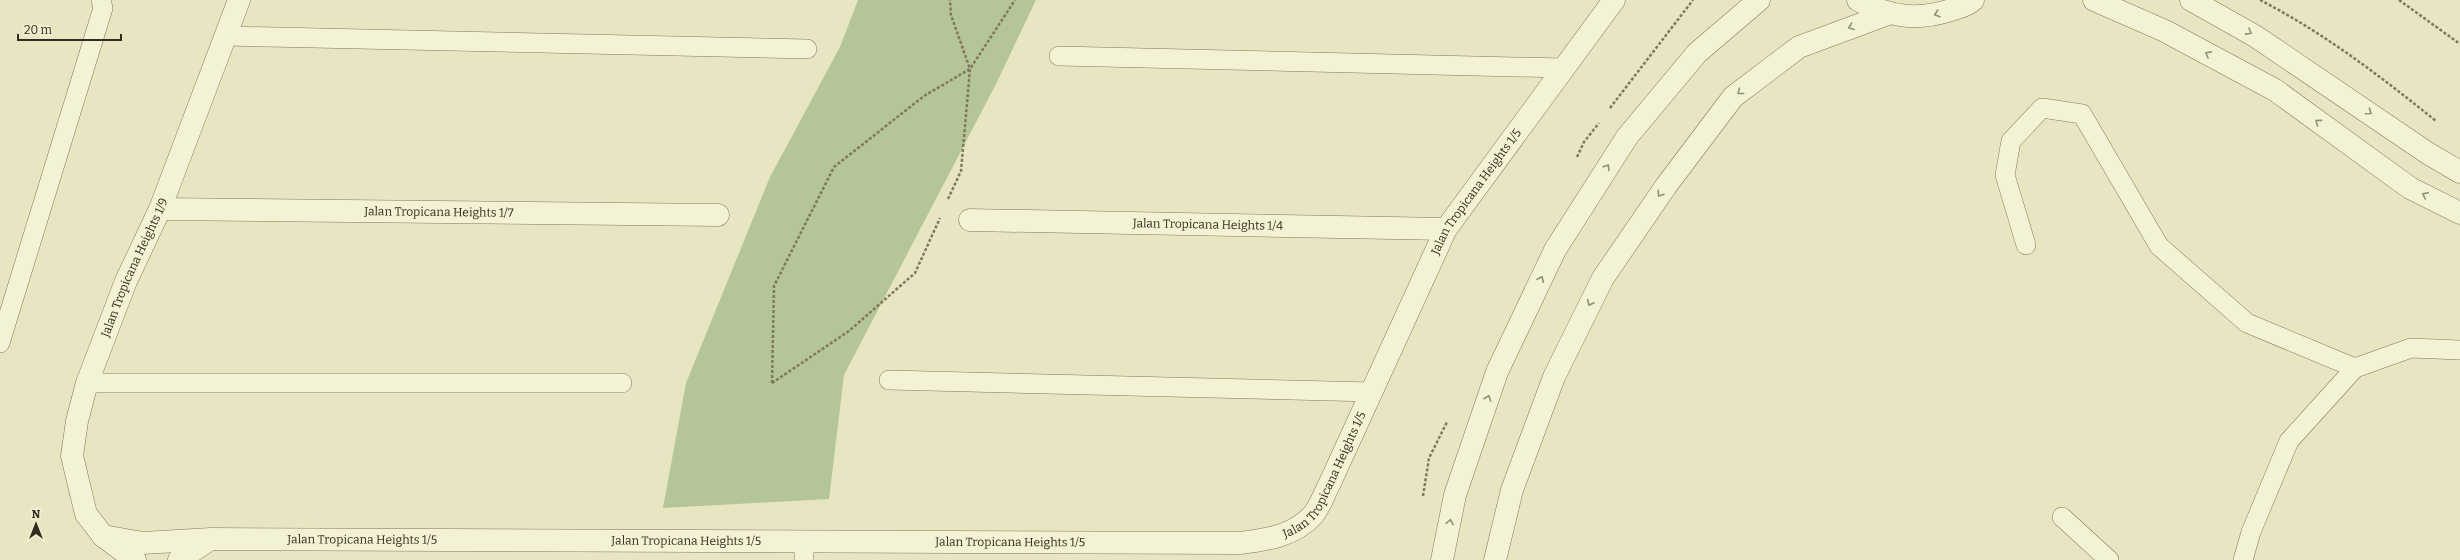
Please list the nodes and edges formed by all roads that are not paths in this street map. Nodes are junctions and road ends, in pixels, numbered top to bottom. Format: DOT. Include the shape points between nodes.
graph roads {
  1 [pos="101,0"];
  2 [pos="239,0"];
  3 [pos="1614,0"];
  4 [pos="1759,0"];
  5 [pos="1858,0"];
  6 [pos="1973,0"];
  7 [pos="2094,0"];
  8 [pos="2190,0"];
  9 [pos="1888,14"];
  10 [pos="226,36"];
  11 [pos="807,50"];
  12 [pos="1059,56"];
  13 [pos="1562,68"];
  14 [pos="2460,172"];
  15 [pos="160,209"];
  16 [pos="2460,213"];
  17 [pos="718,215"];
  18 [pos="970,220"];
  19 [pos="1446,229"];
  20 [pos="2026,245"];
  21 [pos="0,343"];
  22 [pos="2460,350"];
  23 [pos="2355,368"];
  24 [pos="889,380"];
  25 [pos="87,383"];
  26 [pos="622,383"];
  27 [pos="1372,392"];
  28 [pos="2062,518"];
  29 [pos="103,536"];
  30 [pos="211,538"];
  31 [pos="804,551"];
  32 [pos="135,560"];
  33 [pos="179,560"];
  34 [pos="1442,560"];
  35 [pos="1495,560"];
  36 [pos="2109,560"];
  37 [pos="2243,560"];
  1 -- 21 [label="lane" via="102,8"];
  2 -- 10 [label="street, Jalan Tropicana Heights 1/9"];
  3 -- 13 [label="street, Jalan Tropicana Heights 1/5"];
  34 -- 4 [label="street, one-way" via="1455,495 1497,372 1555,250 1627,137 1697,54"];
  5 -- 9 [label="street"];
  6 -- 9 [label="street, one-way" via="1928,17"];
  16 -- 7 [label="street, one-way" via="2410,188 2275,90 2166,31"];
  8 -- 14 [label="street, one-way" via="2255,36 2429,154"];
  9 -- 35 [label="street, one-way" via="1798,47 1733,97 1666,186 1603,278 1554,377 1512,490"];
  10 -- 11 [label="lane"];
  10 -- 15 [label="street, Jalan Tropicana Heights 1/9"];
  12 -- 13 [label="lane"];
  13 -- 19 [label="street, Jalan Tropicana Heights 1/5"];
  15 -- 17 [label="street, Jalan Tropicana Heights 1/7"];
  15 -- 25 [label="street, Jalan Tropicana Heights 1/9" via="126,281"];
  18 -- 19 [label="street, Jalan Tropicana Heights 1/4"];
  19 -- 27 [label="street, Jalan Tropicana Heights 1/5"];
  20 -- 23 [label="lane" via="2005,175 2011,141 2042,108 2082,114 2159,246 2247,323"];
  22 -- 23 [label="lane" via="2411,348"];
  23 -- 37 [label="lane" via="2288,441 2251,532"];
  24 -- 27 [label="lane"];
  25 -- 26 [label="lane"];
  25 -- 29 [label="street, Jalan Tropicana Heights 1/9" via="77,421 72,456 86,514"];
  27 -- 31 [label="street, Jalan Tropicana Heights 1/5" via="1313,514 1296,528 1271,539 1240,543"];
  28 -- 36 [label="lane"];
  29 -- 30 [label="street, Jalan Tropicana Heights 1/5" via="143,543"];
  29 -- 32 [label="street, Jalan Tropicana Heights 1/9"];
  30 -- 31 [label="street, Jalan Tropicana Heights 1/5"];
  30 -- 33 [label="street"];
}
